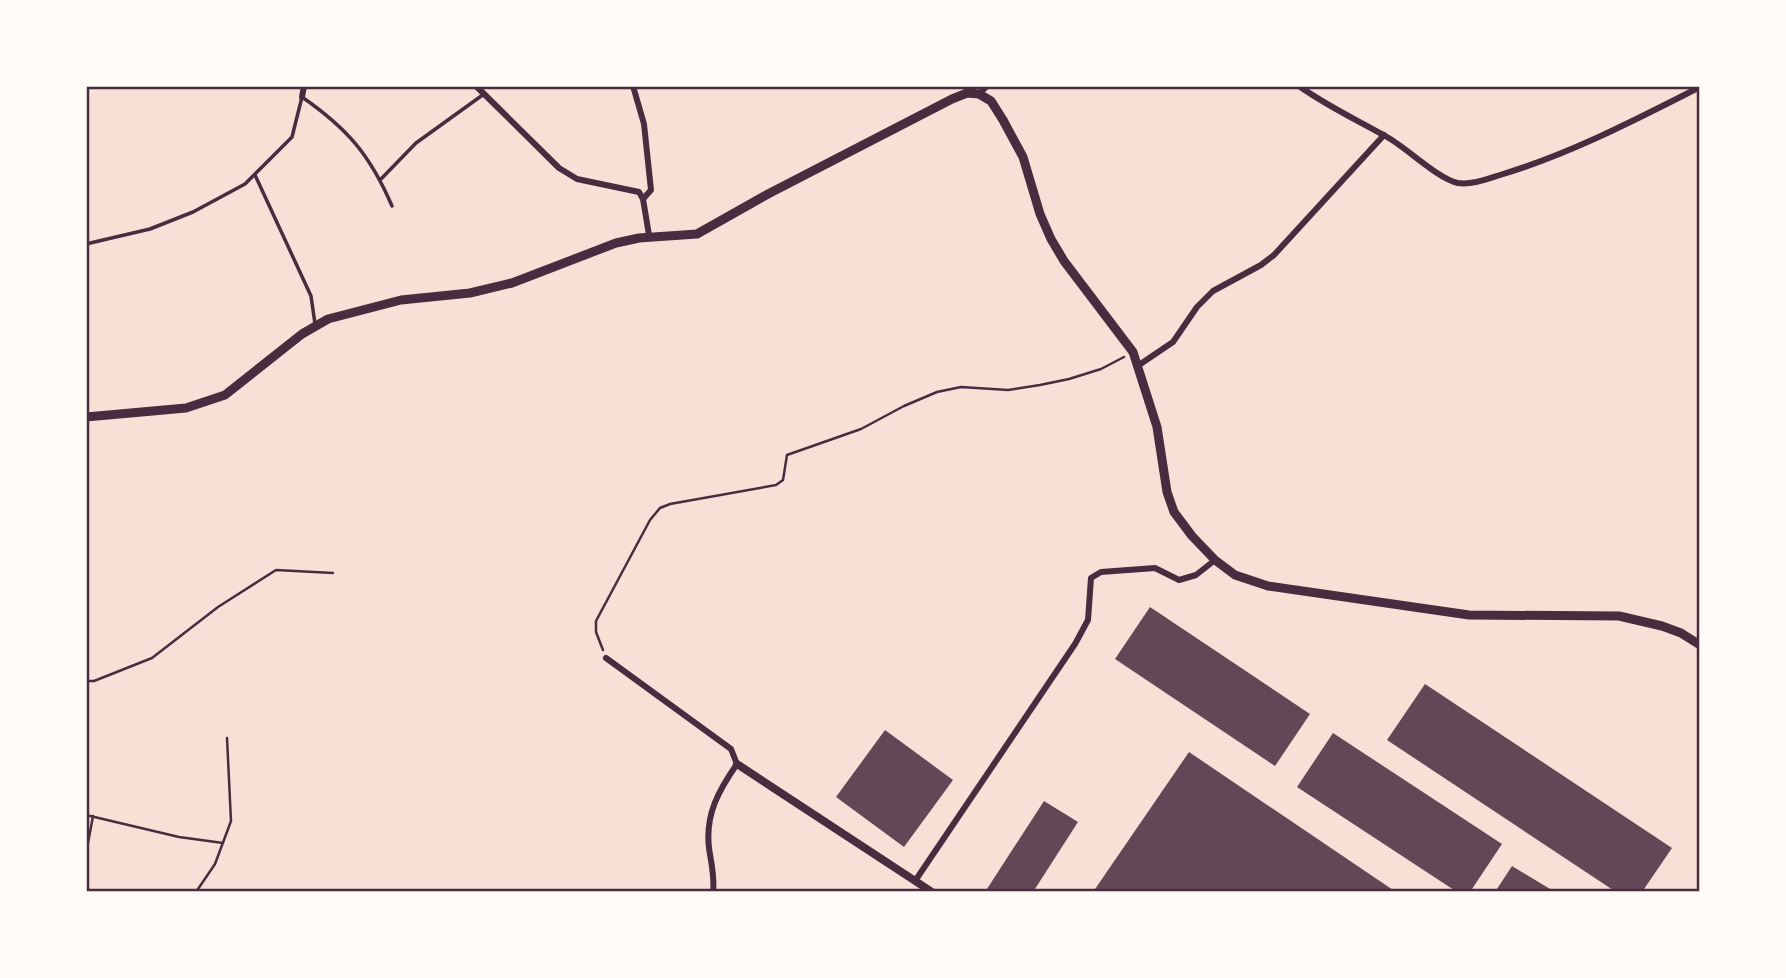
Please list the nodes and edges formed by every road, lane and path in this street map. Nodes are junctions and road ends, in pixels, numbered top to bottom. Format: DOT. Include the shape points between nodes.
graph roads {
  1 [pos="304,86"];
  2 [pos="475,86"];
  3 [pos="632,86"];
  4 [pos="987,86"];
  5 [pos="1299,86"];
  6 [pos="1700,87"];
  7 [pos="484,94"];
  8 [pos="979,94"];
  9 [pos="302,97"];
  10 [pos="1384,135"];
  11 [pos="255,175"];
  12 [pos="380,180"];
  13 [pos="643,199"];
  14 [pos="392,206"];
  15 [pos="649,235"];
  16 [pos="86,244"];
  17 [pos="316,326"];
  18 [pos="1133,352"];
  19 [pos="1139,365"];
  20 [pos="86,417"];
  21 [pos="1215,560"];
  22 [pos="333,572"];
  23 [pos="1700,645"];
  24 [pos="606,658"];
  25 [pos="86,681"];
  26 [pos="227,738"];
  27 [pos="737,764"];
  28 [pos="86,815"];
  29 [pos="93,816"];
  30 [pos="224,844"];
  31 [pos="86,854"];
  32 [pos="915,881"];
  33 [pos="86,888"];
  34 [pos="92,892"];
  35 [pos="196,892"];
  36 [pos="713,892"];
  37 [pos="932,892"];
  1 -- 9 [label="street"];
  2 -- 7 [label="street"];
  3 -- 13 [label="street" via="644,124 650,177 651,191"];
  4 -- 8 [label="street"];
  5 -- 10 [label="street"];
  6 -- 10 [label="street" via="1559,155 1478,182 1449,181"];
  7 -- 12 [label="lane" via="416,143"];
  7 -- 13 [label="street" via="559,168 577,179 639,192"];
  8 -- 15 [label="main road" via="952,99 697,234"];
  8 -- 18 [label="main road" via="991,101 1013,138 1040,214 1064,261"];
  9 -- 11 [label="lane" via="292,137"];
  9 -- 12 [label="lane" via="360,146"];
  10 -- 19 [label="street" via="1274,255 1213,291 1172,342"];
  11 -- 16 [label="lane" via="193,212 150,229"];
  11 -- 17 [label="lane" via="311,296"];
  12 -- 14 [label="lane"];
  13 -- 15 [label="street"];
  15 -- 17 [label="main road" via="512,283 470,293 401,300"];
  17 -- 20 [label="main road" via="225,395 186,408"];
  18 -- 19 [label="main road"];
  18 -- 24 [label="path" via="1069,379 1008,390 961,387 937,392 861,429 787,456 783,480 776,485 660,508 596,621"];
  19 -- 21 [label="main road" via="1174,512"];
  21 -- 23 [label="main road" via="1235,575 1268,586 1469,615 1619,616 1662,626"];
  21 -- 32 [label="street" via="1196,575 1179,580 1155,568 1101,572 1091,578 1088,620 1075,644"];
  22 -- 25 [label="path" via="276,570 152,658"];
  24 -- 27 [label="street" via="731,749"];
  26 -- 30 [label="path" via="231,821"];
  27 -- 32 [label="street"];
  27 -- 36 [label="street" via="717,793 711,814 708,843"];
  28 -- 29 [label="path"];
  29 -- 30 [label="path"];
  29 -- 31 [label="path"];
  30 -- 35 [label="path"];
  32 -- 37 [label="street"];
  33 -- 34 [label="path"];
}
